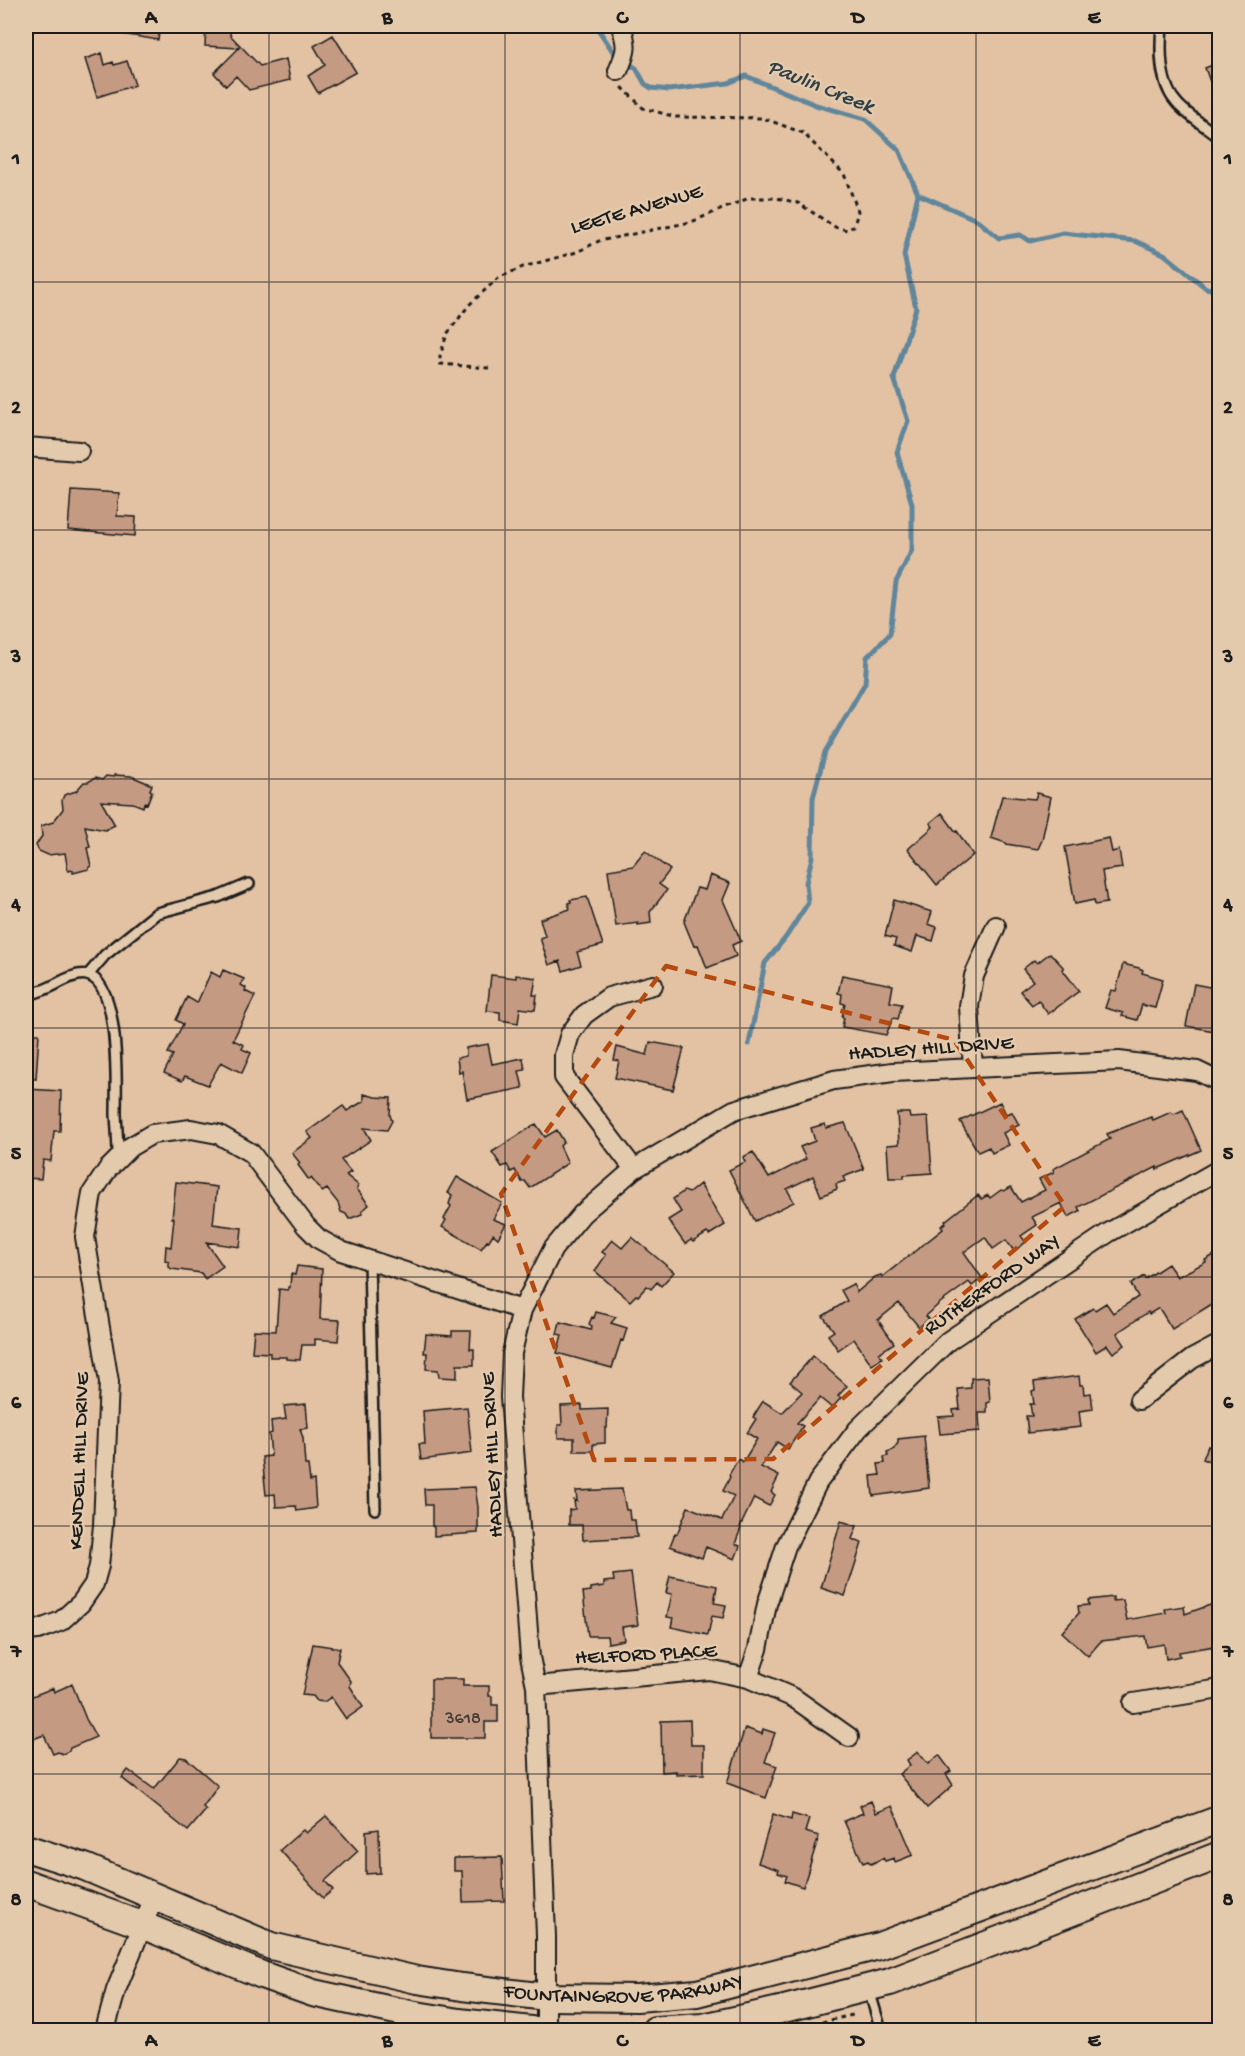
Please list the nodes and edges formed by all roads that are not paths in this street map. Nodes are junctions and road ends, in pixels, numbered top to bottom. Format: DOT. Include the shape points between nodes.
graph roads {
  1 [pos="621,26"];
  2 [pos="1162,26"];
  3 [pos="618,70"];
  4 [pos="1220,138"];
  5 [pos="26,447"];
  6 [pos="79,450"];
  7 [pos="249,884"];
  8 [pos="996,926"];
  9 [pos="88,975"];
  10 [pos="653,985"];
  11 [pos="26,995"];
  12 [pos="973,1068"];
  13 [pos="1220,1082"];
  14 [pos="118,1158"];
  15 [pos="634,1169"];
  16 [pos="1220,1169"];
  17 [pos="369,1260"];
  18 [pos="522,1310"];
  19 [pos="1220,1344"];
  20 [pos="1139,1400"];
  21 [pos="375,1509"];
  22 [pos="26,1631"];
  23 [pos="748,1678"];
  24 [pos="536,1686"];
  25 [pos="1220,1689"];
  26 [pos="1132,1704"];
  27 [pos="849,1737"];
  28 [pos="1220,1819"];
  29 [pos="26,1848"];
  30 [pos="1220,1855"];
  31 [pos="26,1883"];
  32 [pos="155,1895"];
  33 [pos="142,1924"];
  34 [pos="869,1988"];
  35 [pos="547,1997"];
  36 [pos="105,2031"];
  37 [pos="531,2031"];
  38 [pos="546,2031"];
  39 [pos="655,2031"];
  40 [pos="881,2031"];
  1 -- 3 [label="street" via="626,52"];
  2 -- 4 [label="lane" via="1162,68 1167,86 1176,102"];
  5 -- 6 [label="street"];
  7 -- 9 [label="lane" via="218,897 157,913 105,955"];
  8 -- 12 [label="street" via="974,976 969,1006"];
  9 -- 11 [label="lane"];
  9 -- 14 [label="lane" via="98,982 107,999 112,1022"];
  10 -- 15 [label="street" via="609,997 584,1015 570,1034 564,1055 564,1077"];
  12 -- 13 [label="street, HADLEY HILL DRIVE" via="1119,1061 1197,1071"];
  12 -- 15 [label="street, HADLEY HILL DRIVE" via="834,1080 734,1110"];
  14 -- 17 [label="street, KENDELL HILL DRIVE" via="152,1134 191,1129 218,1134 251,1153 319,1239"];
  14 -- 22 [label="street, KENDELL HILL DRIVE" via="92,1193 85,1237 110,1382 99,1566 94,1584 81,1603 61,1621"];
  15 -- 18 [label="street, HADLEY HILL DRIVE" via="582,1214 553,1249"];
  16 -- 23 [label="street, RUTHERFORD WAY" via="1108,1233 948,1341 858,1429 818,1482 786,1546"];
  17 -- 18 [label="street, KENDELL HILL DRIVE"];
  17 -- 21 [label="lane"];
  18 -- 24 [label="street, HADLEY HILL DRIVE" via="512,1353 510,1397 530,1657"];
  19 -- 20 [label="street" via="1192,1359"];
  23 -- 24 [label="street, HELFORD PLACE" via="709,1670"];
  23 -- 27 [label="street, HELFORD PLACE" via="794,1698"];
  24 -- 35 [label="street, HADLEY HILL DRIVE"];
  25 -- 26 [label="street"];
  28 -- 35 [label="main road, FOUNTAINGROVE PARKWAY" via="879,1946 825,1961 697,1993 636,1998"];
  29 -- 32 [label="main road, FOUNTAINGROVE PARKWAY"];
  30 -- 34 [label="main road, FOUNTAINGROVE PARKWAY"];
  31 -- 33 [label="main road, FOUNTAINGROVE PARKWAY"];
  32 -- 33 [label="street"];
  32 -- 35 [label="main road, FOUNTAINGROVE PARKWAY" via="271,1946 417,1980"];
  33 -- 36 [label="street" via="116,1990"];
  33 -- 37 [label="main road, FOUNTAINGROVE PARKWAY" via="314,1993 440,2019"];
  34 -- 39 [label="main road, FOUNTAINGROVE PARKWAY" via="703,2027"];
  34 -- 40 [label="lane"];
  35 -- 38 [label="street, HADLEY HILL DRIVE"];
}
